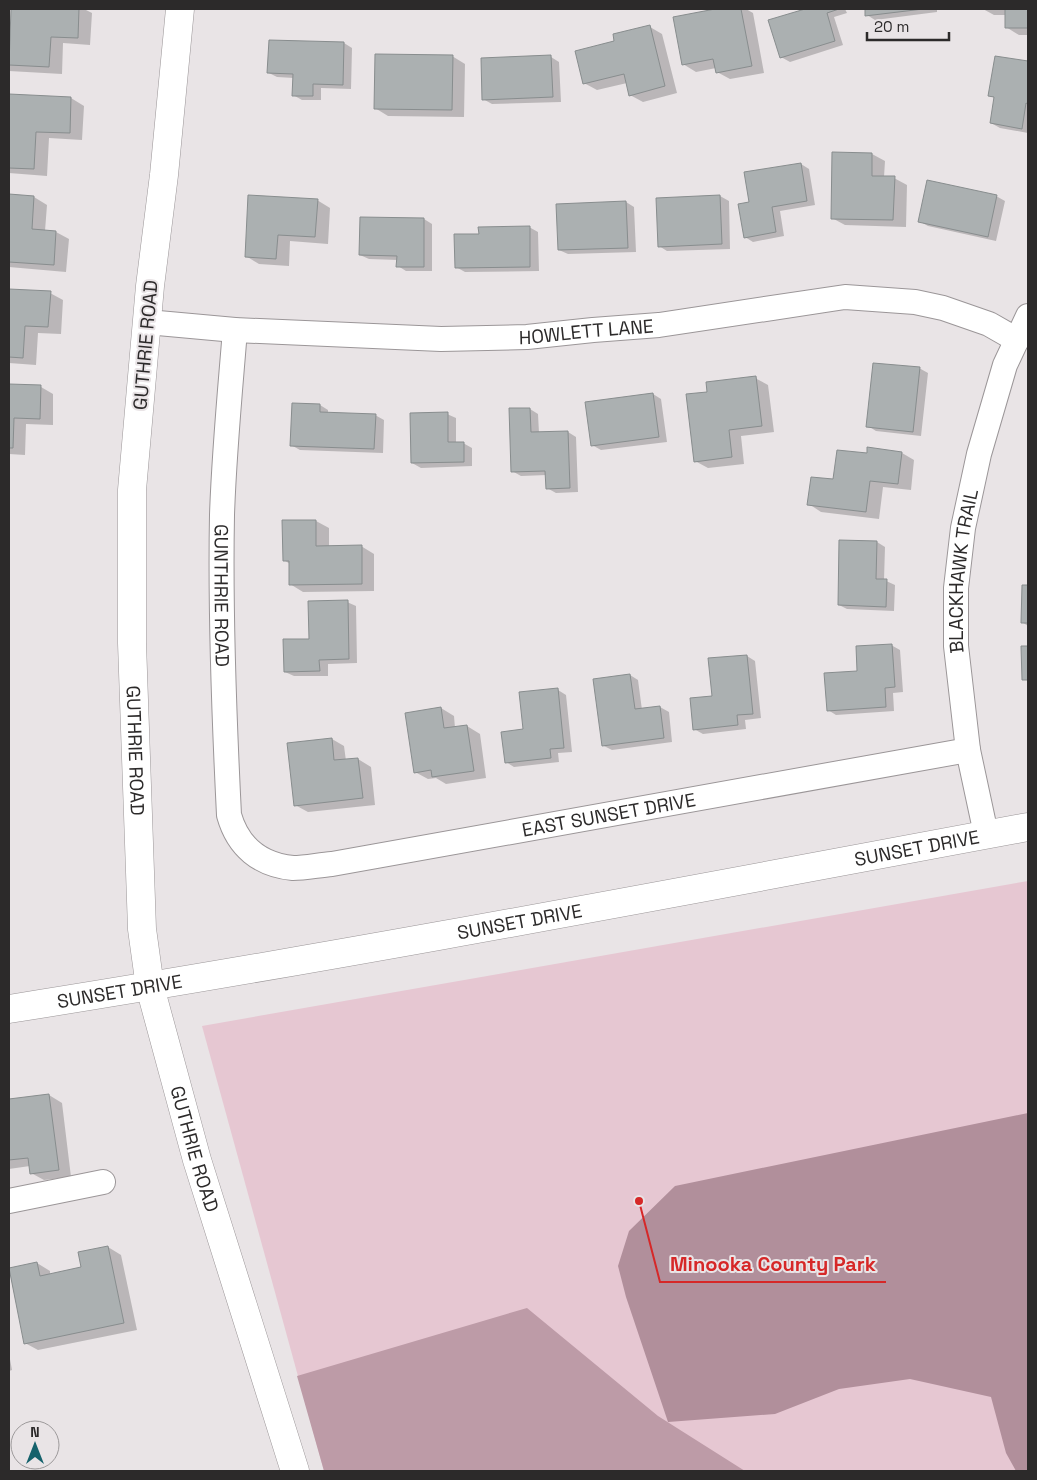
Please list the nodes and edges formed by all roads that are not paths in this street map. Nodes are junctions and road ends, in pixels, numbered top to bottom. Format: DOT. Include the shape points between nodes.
graph roads {
  1 [pos="180,9"];
  2 [pos="1028,316"];
  3 [pos="147,322"];
  4 [pos="235,330"];
  5 [pos="1016,340"];
  6 [pos="968,750"];
  7 [pos="1028,827"];
  8 [pos="986,834"];
  9 [pos="252,854"];
  10 [pos="150,987"];
  11 [pos="9,1009"];
  12 [pos="103,1182"];
  13 [pos="9,1201"];
  14 [pos="295,1471"];
  1 -- 3 [label="street, GUTHRIE ROAD"];
  2 -- 5 [label="street, BLACKHAWK TRAIL"];
  3 -- 4 [label="street, HOWLETT LANE"];
  3 -- 10 [label="street, GUTHRIE ROAD" via="132,490 132,643 142,929"];
  4 -- 5 [label="street, HOWLETT LANE" via="441,339 527,338 659,325 845,297 915,302 944,308 989,324"];
  4 -- 9 [label="street, GUNTHRIE ROAD" via="222,515 223,692 229,815 239,838"];
  5 -- 6 [label="street, BLACKHAWK TRAIL" via="997,389 963,528 956,588 956,646"];
  6 -- 8 [label="street, BLACKHAWK TRAIL"];
  6 -- 9 [label="street, EAST SUNSET DRIVE" via="332,864 294,868 268,863"];
  7 -- 8 [label="street, SUNSET DRIVE"];
  8 -- 10 [label="street, SUNSET DRIVE"];
  10 -- 11 [label="street, SUNSET DRIVE"];
  10 -- 14 [label="street, GUTHRIE ROAD" via="197,1160"];
  12 -- 13 [label="street"];
}
